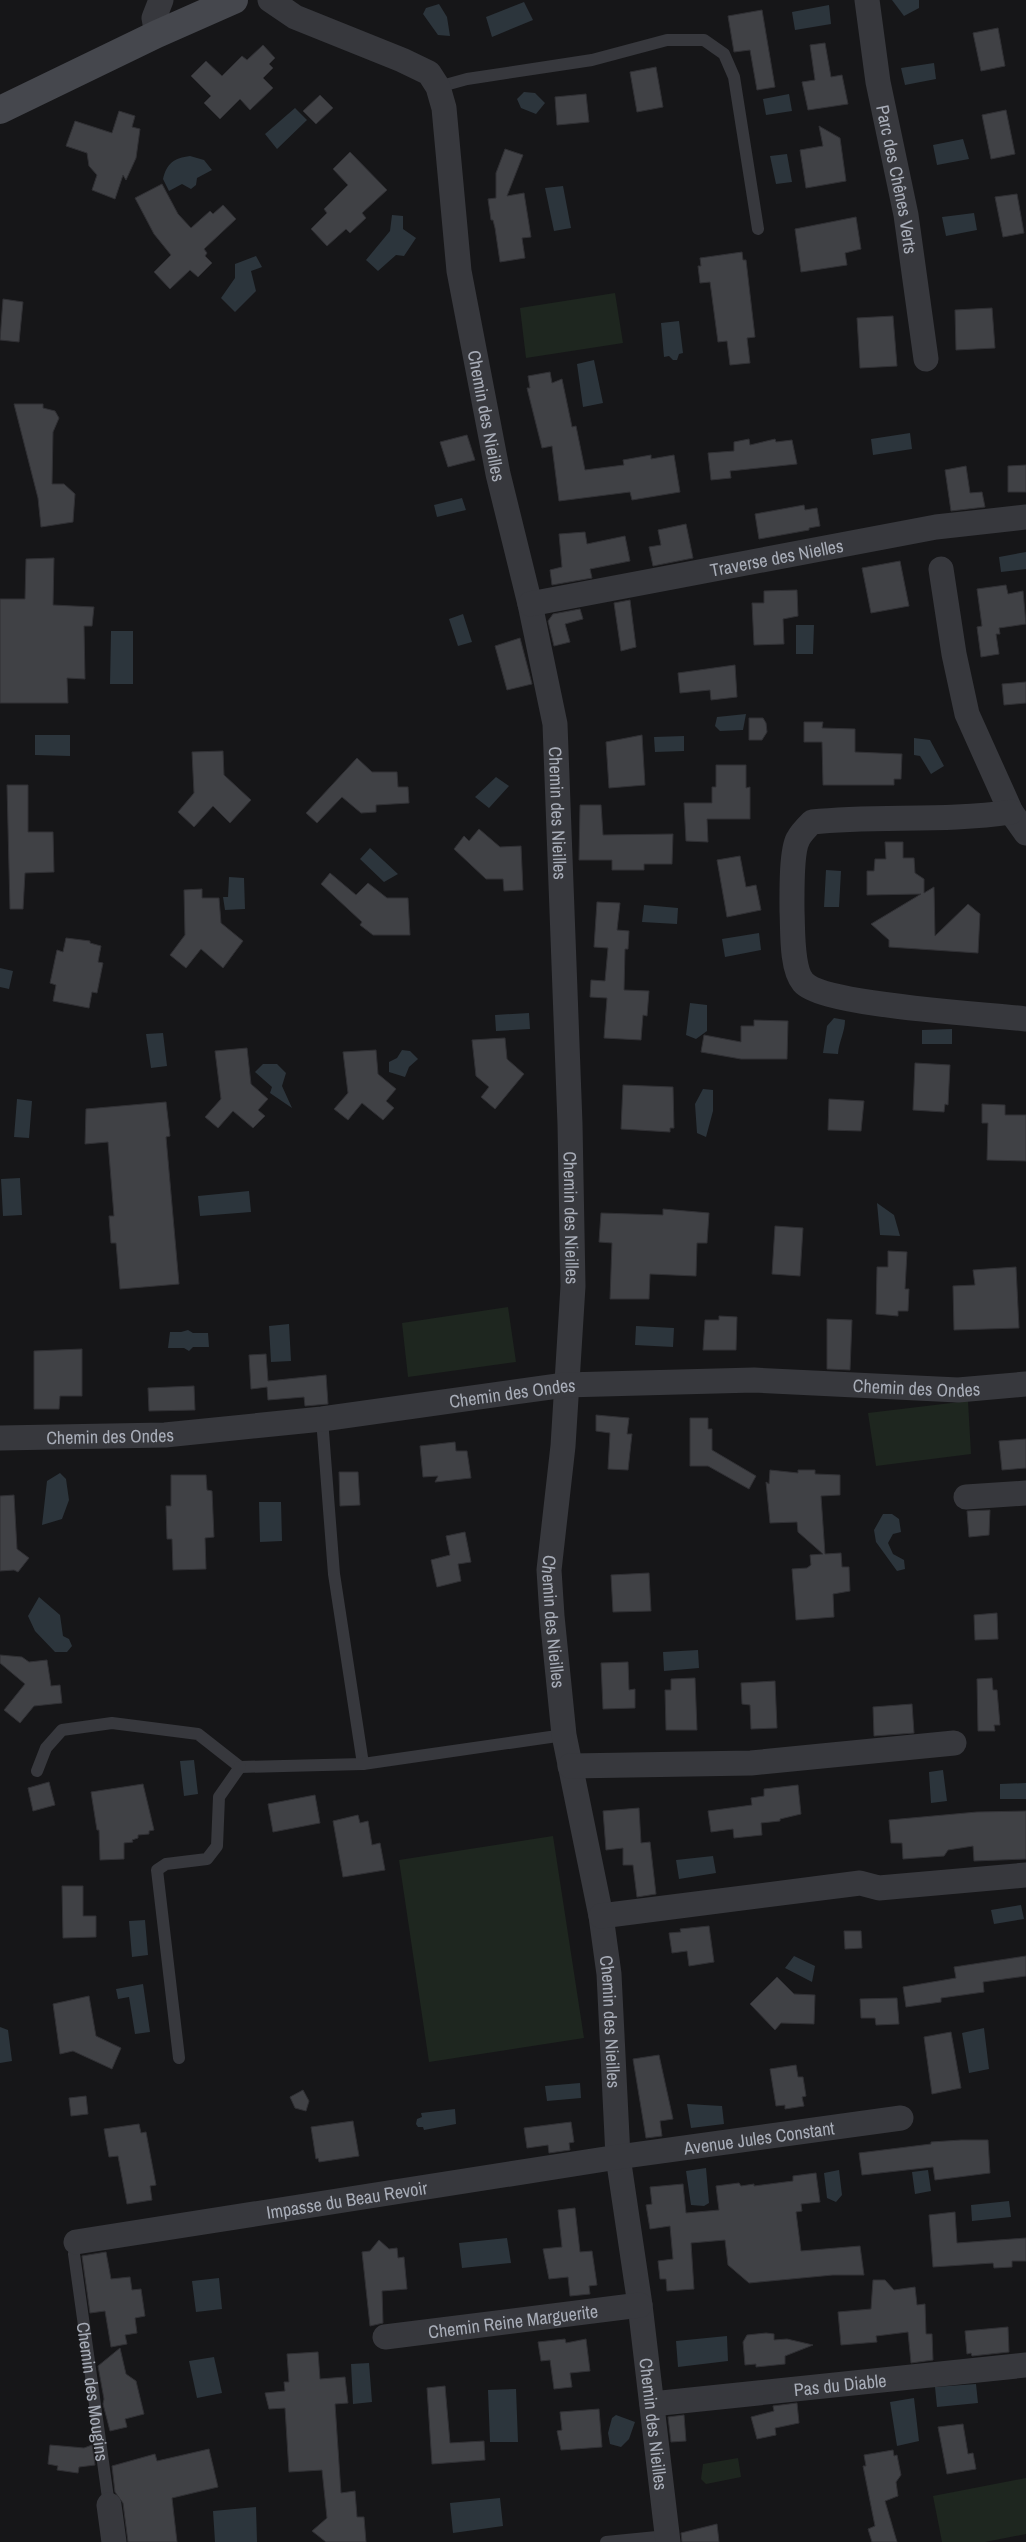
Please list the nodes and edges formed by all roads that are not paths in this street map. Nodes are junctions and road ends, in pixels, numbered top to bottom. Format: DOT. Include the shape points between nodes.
graph roads {
  1 [pos="160,0"];
  2 [pos="234,0"];
  3 [pos="270,0"];
  4 [pos="867,0"];
  5 [pos="156,34"];
  6 [pos="438,87"];
  7 [pos="0,110"];
  8 [pos="758,229"];
  9 [pos="926,359"];
  10 [pos="1026,517"];
  11 [pos="941,569"];
  12 [pos="530,604"];
  13 [pos="1012,812"];
  14 [pos="1026,833"];
  15 [pos="1026,1019"];
  16 [pos="1026,1384"];
  17 [pos="565,1385"];
  18 [pos="322,1419"];
  19 [pos="0,1438"];
  20 [pos="1026,1493"];
  21 [pos="966,1497"];
  22 [pos="564,1735"];
  23 [pos="954,1743"];
  24 [pos="363,1764"];
  25 [pos="570,1766"];
  26 [pos="240,1767"];
  27 [pos="37,1771"];
  28 [pos="1026,1875"];
  29 [pos="601,1916"];
  30 [pos="179,2058"];
  31 [pos="901,2118"];
  32 [pos="618,2157"];
  33 [pos="76,2242"];
  34 [pos="640,2305"];
  35 [pos="385,2337"];
  36 [pos="1026,2365"];
  37 [pos="652,2404"];
  38 [pos="109,2505"];
  39 [pos="667,2539"];
  40 [pos="114,2542"];
  41 [pos="606,2542"];
  1 -- 5 [label="street" via="154,18"];
  2 -- 5 [label="street"];
  3 -- 6 [label="street, Chemin des Nieilles" via="295,18 429,73"];
  4 -- 9 [label="street, Parc des Chênes Verts" via="878,82 906,215"];
  5 -- 7 [label="street"];
  6 -- 8 [label="lane" via="592,60 667,40 704,40 724,54 734,77"];
  6 -- 12 [label="street, Chemin des Nieilles" via="444,108 459,272 498,474"];
  10 -- 12 [label="street, Traverse des Nielles" via="936,527"];
  11 -- 13 [label="street" via="967,714"];
  12 -- 17 [label="street, Chemin des Nieilles" via="555,724 570,1124 572,1276"];
  13 -- 14 [label="street"];
  13 -- 15 [label="street" via="976,817 850,818 812,822 797,840 792,884 793,941 802,982 817,993 855,1002"];
  16 -- 17 [label="street, Chemin des Ondes" via="958,1390 754,1380"];
  17 -- 18 [label="street, Chemin des Ondes"];
  17 -- 22 [label="street, Chemin des Nieilles" via="563,1446 549,1570"];
  18 -- 19 [label="street, Chemin des Ondes" via="164,1435"];
  18 -- 24 [label="lane" via="334,1574"];
  20 -- 21 [label="street"];
  22 -- 24 [label="lane"];
  22 -- 25 [label="street, Chemin des Nieilles"];
  23 -- 25 [label="street" via="750,1764"];
  24 -- 26 [label="lane"];
  25 -- 29 [label="street, Chemin des Nieilles"];
  26 -- 27 [label="lane" via="198,1734 112,1723 62,1730 46,1748"];
  26 -- 30 [label="lane" via="219,1797 217,1846 207,1859 166,1864 158,1870"];
  28 -- 29 [label="street" via="879,1888 860,1883"];
  29 -- 32 [label="street, Chemin des Nieilles" via="609,1974"];
  31 -- 32 [label="street, Avenue Jules Constant"];
  32 -- 33 [label="street, Impasse du Beau Revoir"];
  32 -- 34 [label="street, Chemin des Nieilles"];
  33 -- 38 [label="lane, Chemin des Mougins" via="74,2254 83,2327"];
  34 -- 35 [label="street, Chemin Reine Marguerite"];
  34 -- 37 [label="street, Chemin des Nieilles"];
  36 -- 37 [label="street, Pas du Diable"];
  37 -- 39 [label="street, Chemin des Nieilles"];
  38 -- 40 [label="street, Chemin des Mougins"];
  39 -- 41 [label="lane"];
}
